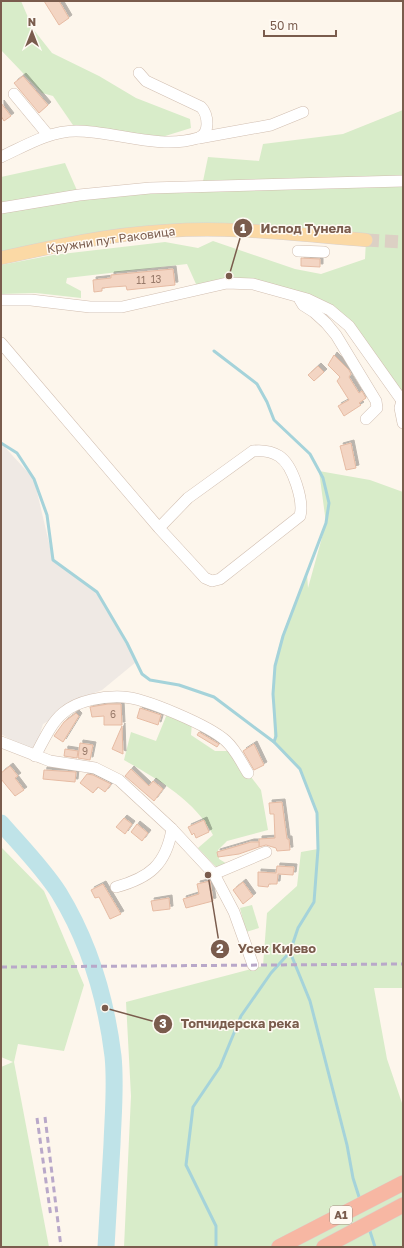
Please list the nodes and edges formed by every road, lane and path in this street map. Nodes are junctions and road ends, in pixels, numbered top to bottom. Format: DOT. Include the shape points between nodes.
graph roads {
  1 [pos="139,73"];
  2 [pos="14,94"];
  3 [pos="303,112"];
  4 [pos="48,135"];
  5 [pos="198,138"];
  6 [pos="1,157"];
  7 [pos="403,182"];
  8 [pos="1,208"];
  9 [pos="298,235"];
  10 [pos="366,240"];
  11 [pos="324,252"];
  12 [pos="1,258"];
  13 [pos="297,297"];
  14 [pos="1,300"];
  15 [pos="1,343"];
  16 [pos="403,401"];
  17 [pos="366,419"];
  18 [pos="403,423"];
  19 [pos="159,528"];
  20 [pos="1,742"];
  21 [pos="35,756"];
  22 [pos="248,773"];
  23 [pos="172,829"];
  24 [pos="266,852"];
  25 [pos="214,874"];
  26 [pos="116,888"];
  27 [pos="253,965"];
  28 [pos="403,1183"];
  29 [pos="403,1206"];
  30 [pos="279,1247"];
  31 [pos="324,1247"];
  1 -- 5 [label="street" via="146,81 193,102 205,112 207,128"];
  2 -- 4 [label="street"];
  3 -- 5 [label="street" via="271,125"];
  4 -- 5 [label="street" via="75,131 162,141"];
  4 -- 6 [label="street"];
  7 -- 8 [label="street" via="150,188 79,195"];
  9 -- 10 [label="main road, Кружни пут Раковица"];
  9 -- 11 [label="street" via="298,254"];
  9 -- 12 [label="main road, Кружни пут Раковица" via="244,231 166,231 52,247"];
  13 -- 14 [label="street" via="239,282 122,307"];
  13 -- 16 [label="street" via="330,310 349,326"];
  13 -- 17 [label="street" via="336,334 376,401 377,408"];
  15 -- 19 [label="street"];
  16 -- 18 [label="street" via="400,408"];
  19 -- 19 [label="street" via="205,578 212,581 220,579 300,516 302,509 296,481 288,464 280,457 264,450 252,451 188,498"];
  20 -- 21 [label="street"];
  21 -- 22 [label="street" via="55,721 73,706 102,698 125,697 142,701 205,726 225,740"];
  21 -- 23 [label="street" via="64,764 95,768 107,773 119,780"];
  23 -- 25 [label="street"];
  23 -- 26 [label="street" via="170,844 159,863 148,874"];
  24 -- 25 [label="street"];
  25 -- 27 [label="street" via="234,912"];
  28 -- 30 [label="highway, A1"];
  29 -- 31 [label="highway, A1"];
}
